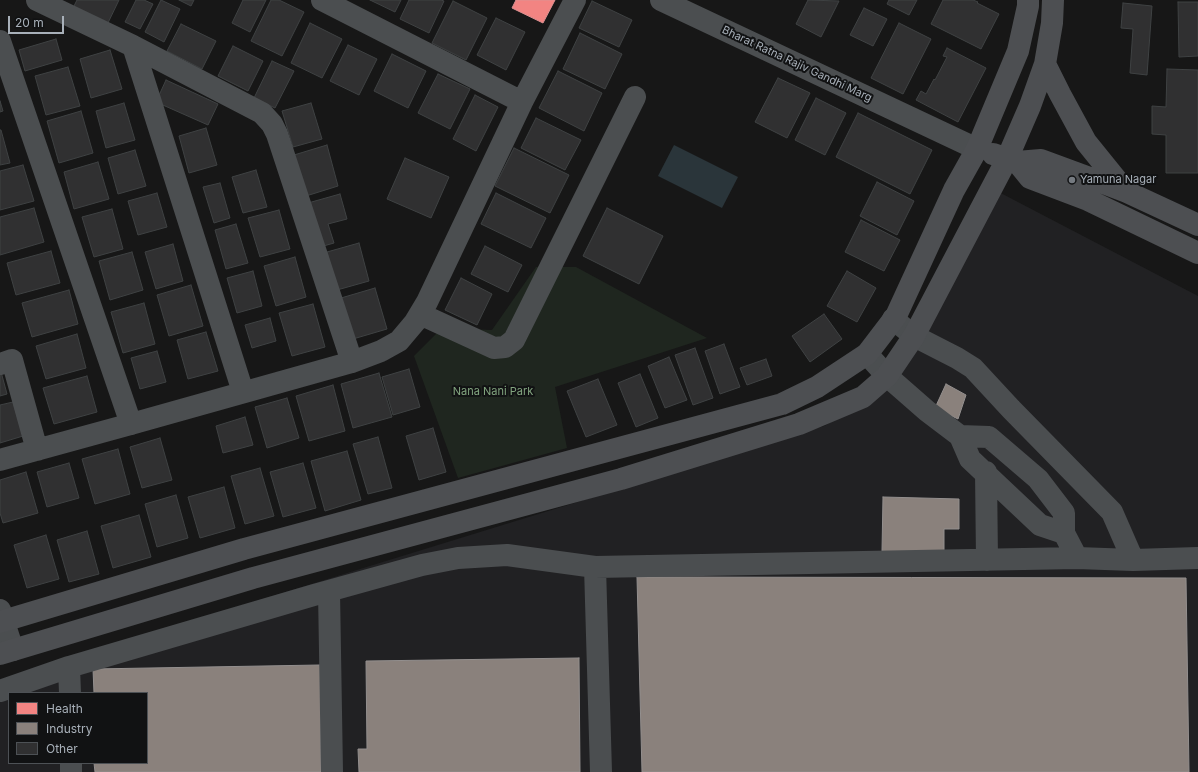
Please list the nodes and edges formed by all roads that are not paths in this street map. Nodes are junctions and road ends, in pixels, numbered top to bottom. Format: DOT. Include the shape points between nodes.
graph roads {
  1 [pos="37,0"];
  2 [pos="322,0"];
  3 [pos="575,0"];
  4 [pos="661,0"];
  5 [pos="1028,0"];
  6 [pos="1053,0"];
  7 [pos="0,41"];
  8 [pos="133,46"];
  9 [pos="1045,64"];
  10 [pos="635,97"];
  11 [pos="522,102"];
  12 [pos="977,149"];
  13 [pos="1012,161"];
  14 [pos="1127,192"];
  15 [pos="1198,225"];
  16 [pos="1198,253"];
  17 [pos="420,314"];
  18 [pos="893,319"];
  19 [pos="914,336"];
  20 [pos="867,354"];
  21 [pos="352,362"];
  22 [pos="0,364"];
  23 [pos="887,376"];
  24 [pos="243,392"];
  25 [pos="131,424"];
  26 [pos="960,436"];
  27 [pos="37,450"];
  28 [pos="0,460"];
  29 [pos="986,472"];
  30 [pos="1064,533"];
  31 [pos="1077,558"];
  32 [pos="1198,558"];
  33 [pos="987,560"];
  34 [pos="1132,560"];
  35 [pos="595,567"];
  36 [pos="329,591"];
  37 [pos="1,618"];
  38 [pos="6,652"];
  39 [pos="69,667"];
  40 [pos="0,691"];
  41 [pos="70,692"];
  42 [pos="332,772"];
  43 [pos="601,772"];
  1 -- 8 [label="street"];
  2 -- 11 [label="street"];
  3 -- 11 [label="street"];
  4 -- 12 [label="street, Bharat Ratna Rajiv Gandhi Marg"];
  5 -- 12 [label="main road" via="1018,51"];
  6 -- 9 [label="main road"];
  7 -- 25 [label="street"];
  8 -- 21 [label="street" via="262,113 272,124"];
  8 -- 24 [label="street"];
  9 -- 13 [label="main road"];
  9 -- 14 [label="main road" via="1086,142"];
  10 -- 17 [label="street" via="514,340 505,347 494,348"];
  11 -- 17 [label="street"];
  12 -- 13 [label="main road"];
  12 -- 18 [label="main road" via="954,190"];
  13 -- 14 [label="main road" via="1041,160"];
  13 -- 16 [label="main road" via="1030,178 1088,200"];
  13 -- 19 [label="main road"];
  14 -- 15 [label="main road"];
  17 -- 21 [label="street" via="400,341"];
  18 -- 19 [label="street"];
  18 -- 20 [label="main road"];
  19 -- 23 [label="main road"];
  19 -- 34 [label="street" via="973,368 1112,512"];
  20 -- 23 [label="street"];
  20 -- 37 [label="main road" via="817,387 782,404 244,549"];
  21 -- 24 [label="street"];
  22 -- 27 [label="street" via="12,360"];
  23 -- 26 [label="street"];
  23 -- 38 [label="main road" via="863,397 799,424 621,479 252,578"];
  24 -- 25 [label="street"];
  25 -- 27 [label="street"];
  26 -- 29 [label="street" via="970,459"];
  26 -- 30 [label="street" via="989,437 1038,479 1064,513"];
  27 -- 28 [label="street"];
  29 -- 30 [label="street" via="1040,525"];
  29 -- 33 [label="street"];
  30 -- 31 [label="street"];
  31 -- 33 [label="street"];
  31 -- 34 [label="street"];
  32 -- 34 [label="street"];
  33 -- 35 [label="street"];
  35 -- 36 [label="street" via="506,555 458,558 422,565"];
  35 -- 43 [label="street"];
  36 -- 39 [label="street"];
  36 -- 42 [label="street"];
  37 -- 38 [label="street"];
  39 -- 40 [label="street"];
  39 -- 41 [label="street"];
}
